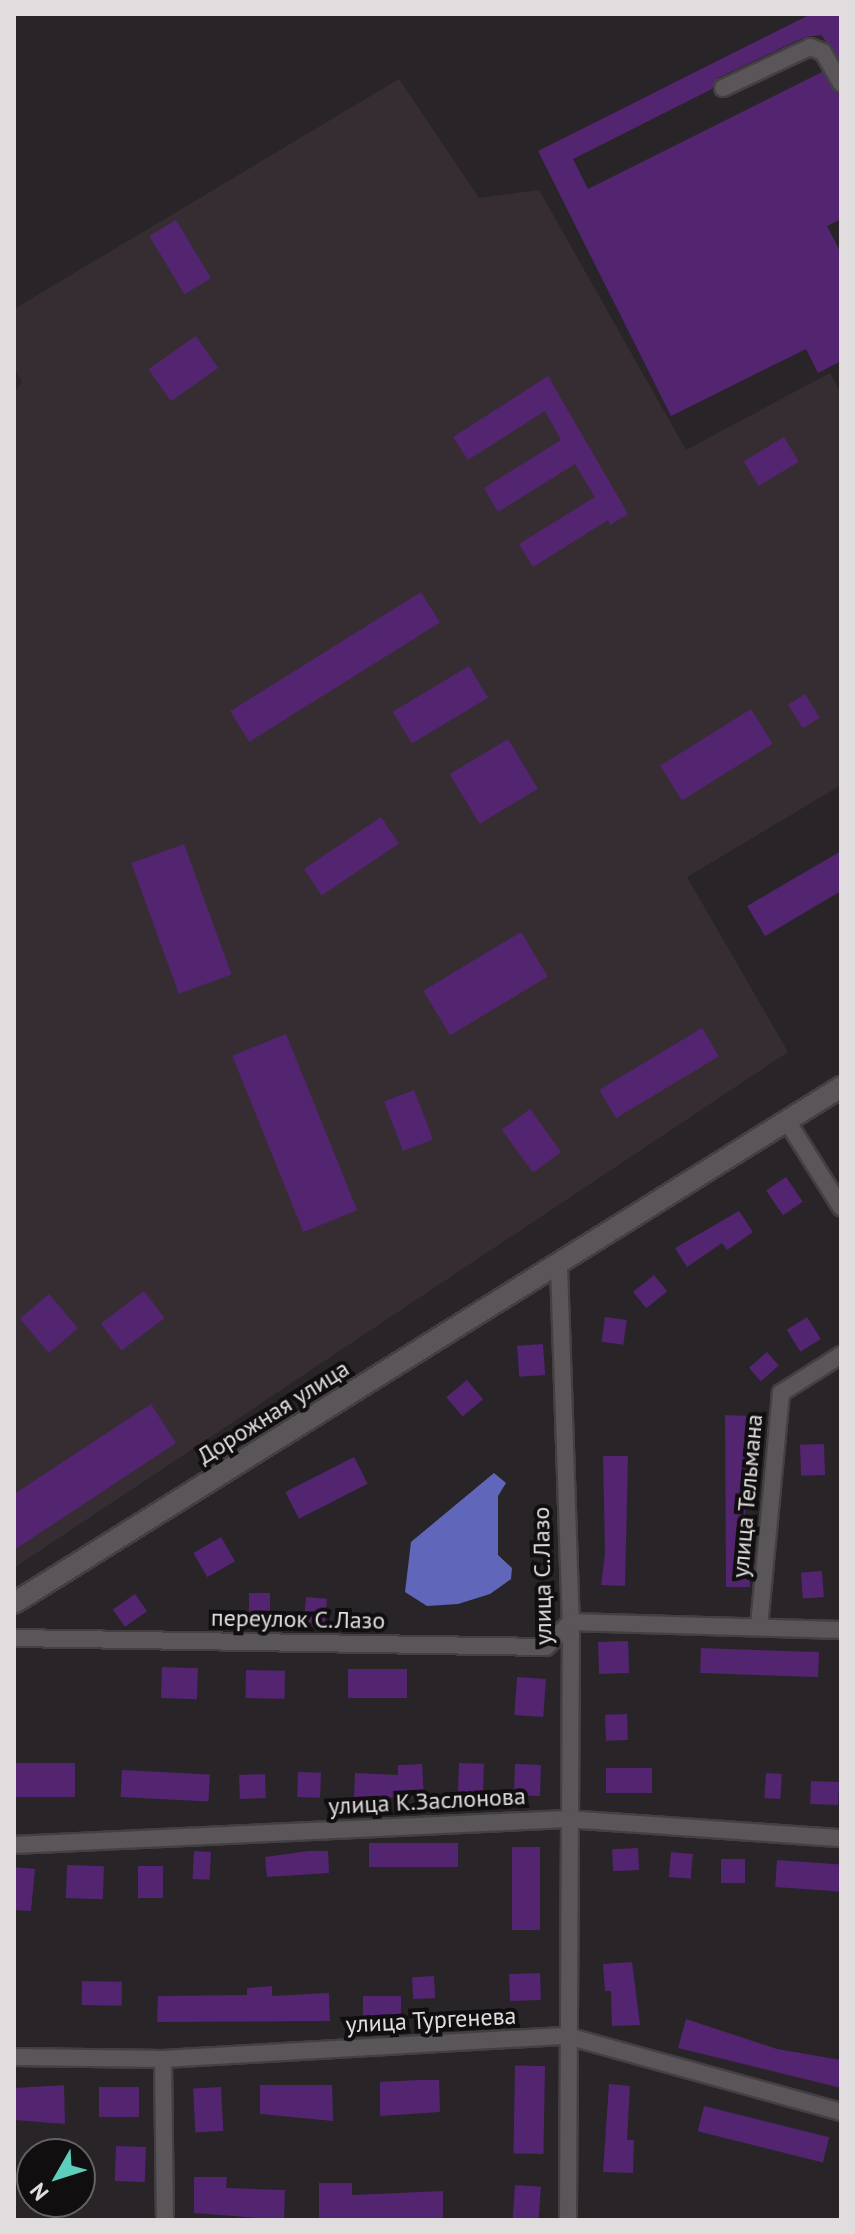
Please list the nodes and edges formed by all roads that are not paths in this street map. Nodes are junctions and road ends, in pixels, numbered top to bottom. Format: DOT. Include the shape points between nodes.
graph roads {
  1 [pos="841,83"];
  2 [pos="723,88"];
  3 [pos="841,1087"];
  4 [pos="787,1121"];
  5 [pos="841,1207"];
  6 [pos="559,1266"];
  7 [pos="841,1355"];
  8 [pos="14,1603"];
  9 [pos="571,1622"];
  10 [pos="759,1626"];
  11 [pos="841,1630"];
  12 [pos="14,1638"];
  13 [pos="567,1819"];
  14 [pos="841,1838"];
  15 [pos="14,1845"];
  16 [pos="567,2036"];
  17 [pos="14,2057"];
  18 [pos="163,2059"];
  19 [pos="841,2112"];
  20 [pos="165,2220"];
  21 [pos="568,2220"];
  1 -- 2 [label="street" via="823,52 810,47"];
  3 -- 4 [label="street"];
  4 -- 5 [label="street"];
  4 -- 6 [label="street"];
  6 -- 8 [label="street, Дорожная улица"];
  6 -- 9 [label="street, улица С.Лазо"];
  7 -- 10 [label="street, улица Тельмана" via="781,1393"];
  9 -- 10 [label="street"];
  9 -- 12 [label="street, переулок С.Лазо" via="546,1647"];
  9 -- 13 [label="street, улица С.Лазо"];
  10 -- 11 [label="street"];
  13 -- 14 [label="street, улица К.Заслонова"];
  13 -- 15 [label="street, улица К.Заслонова"];
  13 -- 16 [label="street, улица С.Лазо"];
  16 -- 18 [label="street, улица Тургенева"];
  16 -- 19 [label="street, улица Тургенева"];
  16 -- 21 [label="street, улица С.Лазо"];
  17 -- 18 [label="street, улица Тургенева"];
  18 -- 20 [label="street"];
}
